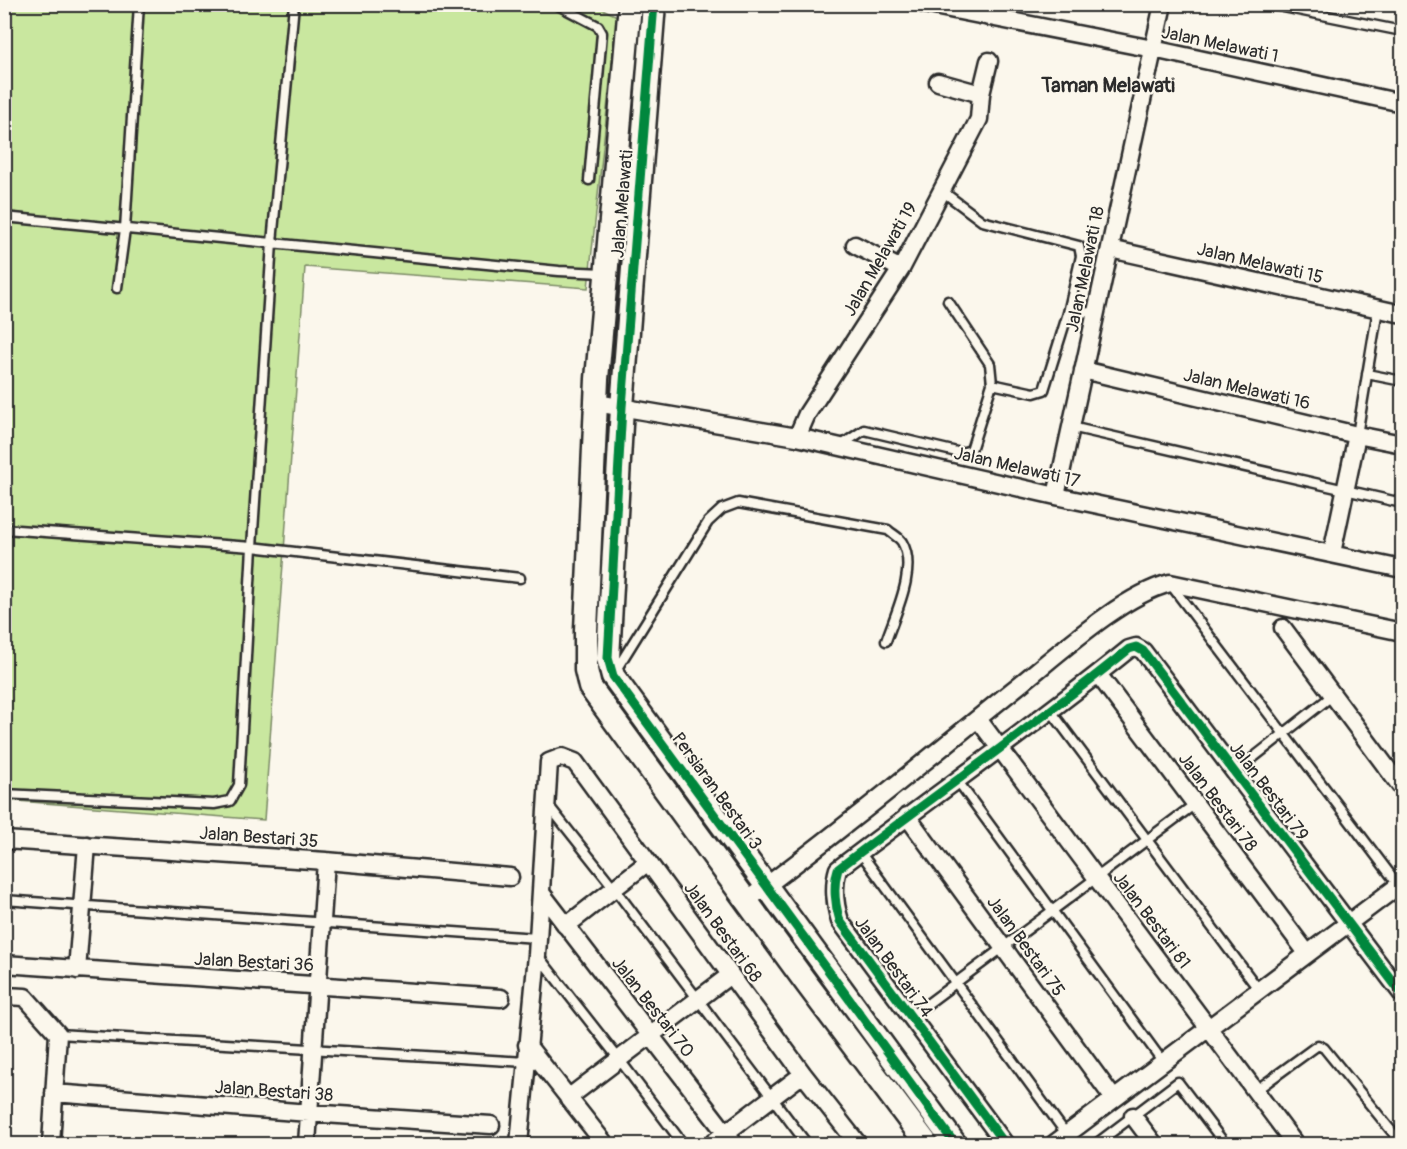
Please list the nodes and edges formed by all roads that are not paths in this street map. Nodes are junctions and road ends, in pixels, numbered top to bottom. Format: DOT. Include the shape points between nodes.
graph roads {
  1 [pos="139,4"];
  2 [pos="294,4"];
  3 [pos="556,4"];
  4 [pos="630,4"];
  5 [pos="654,4"];
  6 [pos="924,4"];
  7 [pos="1163,4"];
  8 [pos="1268,4"];
  9 [pos="1402,31"];
  10 [pos="1153,49"];
  11 [pos="989,61"];
  12 [pos="938,82"];
  13 [pos="981,94"];
  14 [pos="1402,103"];
  15 [pos="589,180"];
  16 [pos="942,191"];
  17 [pos="4,217"];
  18 [pos="125,229"];
  19 [pos="272,243"];
  20 [pos="855,245"];
  21 [pos="1110,249"];
  22 [pos="901,269"];
  23 [pos="606,273"];
  24 [pos="117,288"];
  25 [pos="948,300"];
  26 [pos="1378,309"];
  27 [pos="1097,312"];
  28 [pos="1068,313"];
  29 [pos="1402,314"];
  30 [pos="1083,370"];
  31 [pos="1367,374"];
  32 [pos="1402,381"];
  33 [pos="993,384"];
  34 [pos="596,403"];
  35 [pos="622,407"];
  36 [pos="1071,428"];
  37 [pos="1357,435"];
  38 [pos="797,437"];
  39 [pos="1402,444"];
  40 [pos="840,446"];
  41 [pos="1344,491"];
  42 [pos="1056,496"];
  43 [pos="1402,503"];
  44 [pos="4,529"];
  45 [pos="252,547"];
  46 [pos="1332,553"];
  47 [pos="1402,569"];
  48 [pos="520,578"];
  49 [pos="1170,583"];
  50 [pos="1283,628"];
  51 [pos="1402,632"];
  52 [pos="886,642"];
  53 [pos="1098,674"];
  54 [pos="613,676"];
  55 [pos="1333,695"];
  56 [pos="1051,711"];
  57 [pos="978,719"];
  58 [pos="1284,734"];
  59 [pos="1000,749"];
  60 [pos="1235,772"];
  61 [pos="957,780"];
  62 [pos="1402,788"];
  63 [pos="4,794"];
  64 [pos="547,804"];
  65 [pos="1195,804"];
  66 [pos="907,816"];
  67 [pos="4,840"];
  68 [pos="1146,840"];
  69 [pos="87,844"];
  70 [pos="860,852"];
  71 [pos="326,861"];
  72 [pos="648,862"];
  73 [pos="510,877"];
  74 [pos="1096,878"];
  75 [pos="766,886"];
  76 [pos="1401,887"];
  77 [pos="614,888"];
  78 [pos="542,894"];
  79 [pos="4,900"];
  80 [pos="746,901"];
  81 [pos="82,905"];
  82 [pos="1053,911"];
  83 [pos="322,922"];
  84 [pos="1348,923"];
  85 [pos="566,926"];
  86 [pos="537,946"];
  87 [pos="1004,947"];
  88 [pos="1307,953"];
  89 [pos="4,964"];
  90 [pos="77,970"];
  91 [pos="730,975"];
  92 [pos="956,982"];
  93 [pos="318,985"];
  94 [pos="1259,990"];
  95 [pos="1402,994"];
  96 [pos="4,996"];
  97 [pos="501,998"];
  98 [pos="698,999"];
  99 [pos="910,1017"];
  100 [pos="1208,1028"];
  101 [pos="58,1034"];
  102 [pos="650,1035"];
  103 [pos="313,1049"];
  104 [pos="526,1054"];
  105 [pos="619,1059"];
  106 [pos="1163,1062"];
  107 [pos="803,1074"];
  108 [pos="1255,1091"];
  109 [pos="54,1093"];
  110 [pos="771,1097"];
  111 [pos="568,1098"];
  112 [pos="1114,1099"];
  113 [pos="309,1113"];
  114 [pos="1132,1116"];
  115 [pos="491,1125"];
  116 [pos="730,1139"];
  117 [pos="1060,1140"];
  118 [pos="51,1144"];
  119 [pos="307,1144"];
  120 [pos="519,1144"];
  121 [pos="605,1144"];
  122 [pos="683,1144"];
  123 [pos="711,1144"];
  124 [pos="807,1144"];
  125 [pos="858,1144"];
  126 [pos="927,1144"];
  127 [pos="955,1144"];
  128 [pos="1005,1144"];
  129 [pos="1096,1144"];
  130 [pos="1154,1144"];
  131 [pos="1225,1144"];
  132 [pos="1295,1144"];
  133 [pos="1402,1144"];
  1 -- 18 [label="lane"];
  2 -- 19 [label="lane"];
  3 -- 15 [label="lane" via="601,29"];
  4 -- 23 [label="street, Jalan Melawati"];
  5 -- 35 [label="street, Jalan Melawati"];
  6 -- 10 [label="street, Jalan Melawati 1"];
  7 -- 10 [label="street, Jalan Melawati 18"];
  8 -- 9 [label="lane"];
  10 -- 14 [label="street, Jalan Melawati 1"];
  10 -- 21 [label="street, Jalan Melawati 18"];
  11 -- 13 [label="street, Jalan Melawati 19"];
  12 -- 13 [label="street"];
  13 -- 16 [label="street, Jalan Melawati 19" via="979,119"];
  16 -- 22 [label="street, Jalan Melawati 19"];
  16 -- 28 [label="lane" via="982,220 1079,246 1081,256"];
  17 -- 18 [label="lane"];
  18 -- 19 [label="lane"];
  18 -- 24 [label="lane"];
  19 -- 23 [label="lane"];
  19 -- 45 [label="lane"];
  20 -- 22 [label="street"];
  21 -- 26 [label="street, Jalan Melawati 15"];
  21 -- 27 [label="street, Jalan Melawati 18"];
  22 -- 38 [label="street, Jalan Melawati 19" via="807,414"];
  23 -- 34 [label="street, Jalan Melawati"];
  25 -- 33 [label="lane" via="990,364"];
  26 -- 29 [label="street, Jalan Melawati 15"];
  26 -- 31 [label="lane"];
  27 -- 28 [label="lane"];
  27 -- 30 [label="street, Jalan Melawati 18"];
  28 -- 33 [label="lane" via="1044,390 1034,393"];
  30 -- 36 [label="street, Jalan Melawati 18"];
  30 -- 37 [label="street, Jalan Melawati 16"];
  31 -- 32 [label="lane"];
  31 -- 37 [label="lane"];
  33 -- 40 [label="lane" via="973,446 966,453 864,430"];
  34 -- 35 [label="street, Jalan Melawati 17"];
  34 -- 80 [label="street" via="586,630 590,687"];
  35 -- 38 [label="street, Jalan Melawati 17"];
  35 -- 54 [label="street, Persiaran Bestari 3" via="608,658"];
  36 -- 41 [label="lane"];
  36 -- 42 [label="street, Jalan Melawati 18"];
  37 -- 39 [label="street, Jalan Melawati 16"];
  37 -- 41 [label="street"];
  38 -- 40 [label="street, Jalan Melawati 17"];
  40 -- 42 [label="street, Jalan Melawati 17"];
  41 -- 43 [label="lane"];
  41 -- 46 [label="street"];
  42 -- 46 [label="street, Jalan Melawati 17"];
  44 -- 45 [label="lane"];
  45 -- 48 [label="lane"];
  45 -- 63 [label="lane" via="239,785 230,801 214,804"];
  46 -- 47 [label="street, Jalan Melawati 17"];
  49 -- 51 [label="street"];
  49 -- 57 [label="street" via="1155,587 1105,618"];
  49 -- 58 [label="lane"];
  50 -- 55 [label="street"];
  52 -- 54 [label="lane" via="908,573 901,540 888,530 738,503 722,508 708,522"];
  53 -- 56 [label="street, Jalan Bestari 79"];
  53 -- 60 [label="street, Jalan Bestari 79" via="1129,649 1143,651"];
  53 -- 65 [label="street, Jalan Bestari 78"];
  54 -- 75 [label="street, Persiaran Bestari 3"];
  55 -- 58 [label="lane"];
  55 -- 62 [label="street"];
  56 -- 59 [label="street, Jalan Bestari 79"];
  56 -- 68 [label="lane"];
  57 -- 59 [label="street, Jalan Bestari 81"];
  57 -- 75 [label="street"];
  58 -- 60 [label="lane"];
  58 -- 76 [label="lane"];
  59 -- 61 [label="street, Jalan Bestari 74"];
  59 -- 74 [label="street, Jalan Bestari 81"];
  60 -- 84 [label="street, Jalan Bestari 79"];
  61 -- 66 [label="street, Jalan Bestari 74"];
  61 -- 82 [label="lane"];
  64 -- 72 [label="street, Jalan Bestari 68" via="549,762 562,757 575,762"];
  64 -- 77 [label="lane"];
  64 -- 78 [label="street"];
  65 -- 68 [label="lane"];
  65 -- 88 [label="street, Jalan Bestari 78"];
  66 -- 70 [label="street, Jalan Bestari 74"];
  66 -- 87 [label="street, Jalan Bestari 75"];
  67 -- 69 [label="street, Jalan Bestari 35"];
  68 -- 74 [label="lane"];
  68 -- 94 [label="lane"];
  69 -- 71 [label="street, Jalan Bestari 35"];
  69 -- 81 [label="street"];
  70 -- 92 [label="lane"];
  70 -- 99 [label="street, Jalan Bestari 74" via="838,869 835,879 840,921"];
  71 -- 73 [label="street, Jalan Bestari 35"];
  71 -- 83 [label="street"];
  72 -- 77 [label="street"];
  72 -- 91 [label="street, Jalan Bestari 68"];
  74 -- 82 [label="lane"];
  74 -- 100 [label="street, Jalan Bestari 81"];
  75 -- 80 [label="street"];
  75 -- 127 [label="street, Persiaran Bestari 3"];
  76 -- 84 [label="street"];
  77 -- 85 [label="street"];
  77 -- 98 [label="lane"];
  78 -- 85 [label="street, Jalan Bestari 70"];
  78 -- 86 [label="street"];
  79 -- 81 [label="lane"];
  80 -- 126 [label="street"];
  81 -- 83 [label="lane"];
  81 -- 90 [label="street"];
  82 -- 87 [label="lane"];
  82 -- 106 [label="lane"];
  83 -- 86 [label="lane"];
  83 -- 93 [label="street"];
  84 -- 88 [label="street"];
  84 -- 95 [label="street, Jalan Bestari 79"];
  85 -- 102 [label="street, Jalan Bestari 70"];
  86 -- 104 [label="street"];
  86 -- 105 [label="lane"];
  87 -- 92 [label="lane"];
  87 -- 112 [label="street, Jalan Bestari 75"];
  88 -- 94 [label="street"];
  89 -- 90 [label="street, Jalan Bestari 36"];
  90 -- 93 [label="street, Jalan Bestari 36"];
  91 -- 98 [label="street"];
  91 -- 107 [label="street, Jalan Bestari 68"];
  92 -- 99 [label="lane"];
  92 -- 117 [label="lane"];
  93 -- 97 [label="street, Jalan Bestari 36"];
  93 -- 103 [label="street"];
  94 -- 100 [label="street"];
  96 -- 101 [label="street" via="25,997"];
  98 -- 102 [label="street"];
  98 -- 110 [label="lane"];
  99 -- 128 [label="street, Jalan Bestari 74"];
  100 -- 106 [label="street"];
  100 -- 108 [label="street, Jalan Bestari 81"];
  101 -- 103 [label="lane"];
  101 -- 109 [label="street"];
  102 -- 105 [label="street"];
  102 -- 116 [label="street, Jalan Bestari 70"];
  103 -- 104 [label="lane"];
  103 -- 113 [label="street"];
  104 -- 111 [label="street"];
  104 -- 120 [label="street"];
  105 -- 111 [label="street"];
  105 -- 122 [label="lane"];
  106 -- 112 [label="street"];
  107 -- 110 [label="street"];
  107 -- 125 [label="street, Jalan Bestari 68"];
  108 -- 132 [label="street, Jalan Bestari 81"];
  108 -- 133 [label="lane" via="1318,1045"];
  109 -- 113 [label="street, Jalan Bestari 38"];
  109 -- 118 [label="street"];
  110 -- 116 [label="street"];
  110 -- 124 [label="lane"];
  111 -- 121 [label="street"];
  112 -- 117 [label="street"];
  113 -- 115 [label="street, Jalan Bestari 38"];
  113 -- 119 [label="street"];
  114 -- 129 [label="lane"];
  114 -- 130 [label="street"];
  114 -- 131 [label="lane" via="1178,1082"];
  116 -- 123 [label="street"];
}
